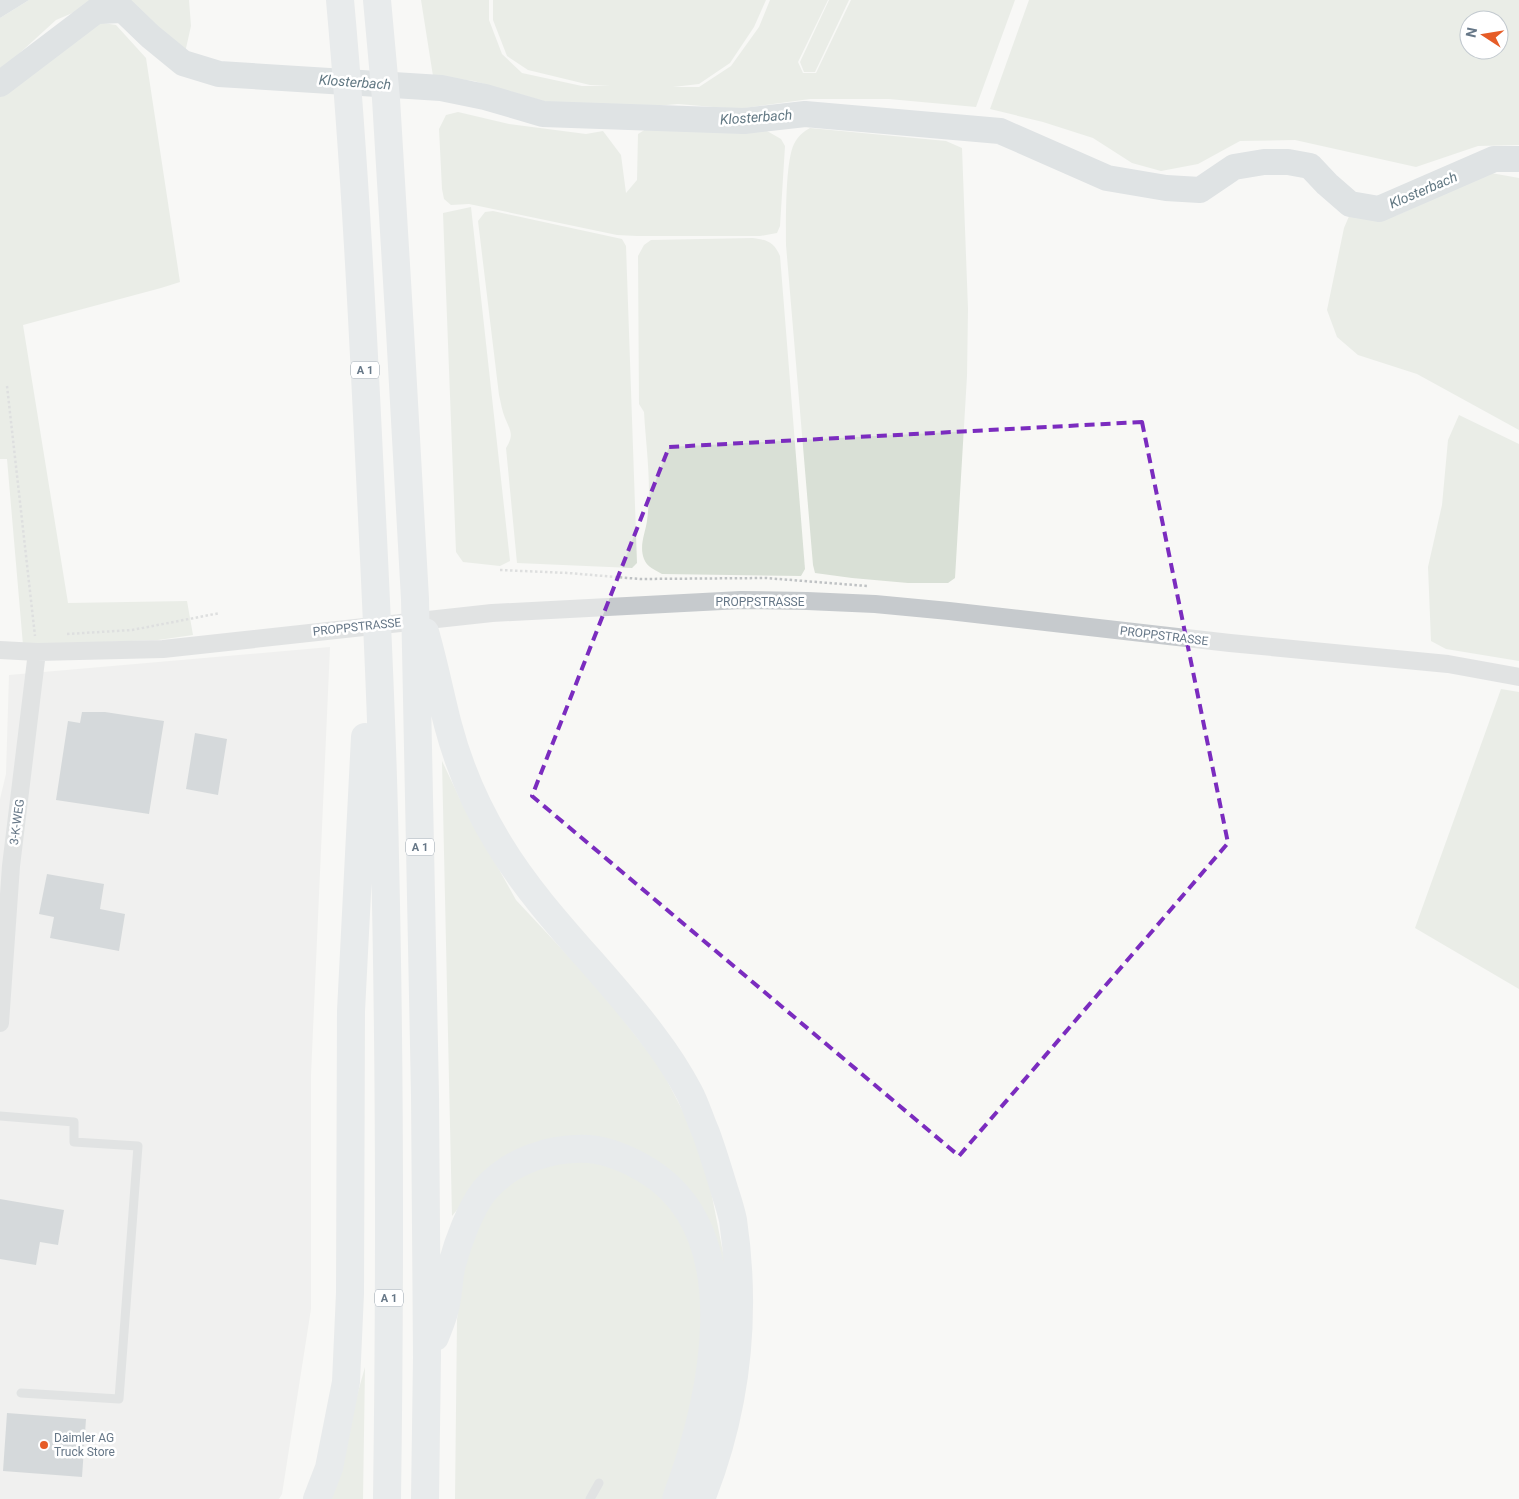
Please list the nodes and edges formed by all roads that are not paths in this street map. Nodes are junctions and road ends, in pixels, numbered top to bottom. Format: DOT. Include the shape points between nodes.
graph roads {
  1 [pos="340,0"];
  2 [pos="377,0"];
  3 [pos="415,599"];
  4 [pos="378,641"];
  5 [pos="0,650"];
  6 [pos="37,652"];
  7 [pos="1519,676"];
  8 [pos="0,1023"];
  9 [pos="0,1116"];
  10 [pos="427,1358"];
  11 [pos="21,1393"];
  12 [pos="599,1483"];
  13 [pos="317,1499"];
  14 [pos="387,1499"];
  15 [pos="425,1499"];
  16 [pos="590,1499"];
  17 [pos="676,1499"];
  18 [pos="700,1499"];
  1 -- 4 [label="highway, A 1" via="364,335"];
  2 -- 3 [label="highway, A 1" via="386,99"];
  3 -- 10 [label="highway, A 1"];
  3 -- 18 [label="highway" via="435,665 448,727 469,787 499,844 537,900 655,1038 690,1094 715,1156 733,1218 738,1332 734,1381 723,1434"];
  4 -- 13 [label="highway" via="364,745 352,994 350,1293 346,1382 329,1468"];
  4 -- 14 [label="highway, A 1" via="386,855 389,1097"];
  5 -- 6 [label="street, PROPPSTRASSE"];
  6 -- 7 [label="street, PROPPSTRASSE" via="163,649 492,613 742,600 807,601 949,611 1448,664"];
  6 -- 8 [label="street, 3-K-WEG" via="11,866"];
  9 -- 11 [label="lane" via="74,1122 74,1142 138,1146 119,1399"];
  10 -- 15 [label="highway, A 1"];
  10 -- 17 [label="highway" via="444,1312 452,1264 468,1219 484,1192 508,1169 538,1155 570,1148 602,1150 633,1162 660,1179 684,1203 701,1233 712,1280 714,1326 710,1376 700,1428"];
  12 -- 16 [label="lane"];
}
